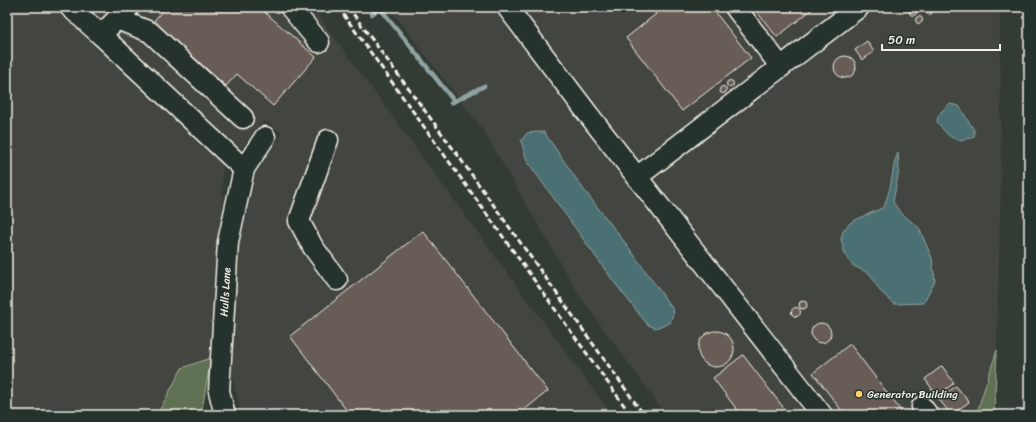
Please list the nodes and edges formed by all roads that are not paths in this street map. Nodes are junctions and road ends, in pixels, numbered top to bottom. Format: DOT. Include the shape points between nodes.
graph roads {
  1 [pos="70,7"];
  2 [pos="290,7"];
  3 [pos="507,7"];
  4 [pos="735,7"];
  5 [pos="859,7"];
  6 [pos="123,13"];
  7 [pos="101,36"];
  8 [pos="319,42"];
  9 [pos="781,67"];
  10 [pos="243,118"];
  11 [pos="265,138"];
  12 [pos="328,140"];
  13 [pos="244,169"];
  14 [pos="637,177"];
  15 [pos="337,280"];
  16 [pos="225,415"];
  17 [pos="822,415"];
  1 -- 7 [label="street"];
  2 -- 8 [label="street"];
  3 -- 14 [label="street"];
  4 -- 9 [label="street"];
  5 -- 9 [label="street"];
  6 -- 7 [label="street"];
  6 -- 10 [label="street" via="150,32"];
  7 -- 13 [label="street"];
  9 -- 14 [label="street"];
  11 -- 13 [label="street, Hulls Lane"];
  12 -- 15 [label="street" via="299,221 313,247"];
  13 -- 16 [label="street, Hulls Lane" via="228,242 219,391"];
  14 -- 17 [label="street"];
}
